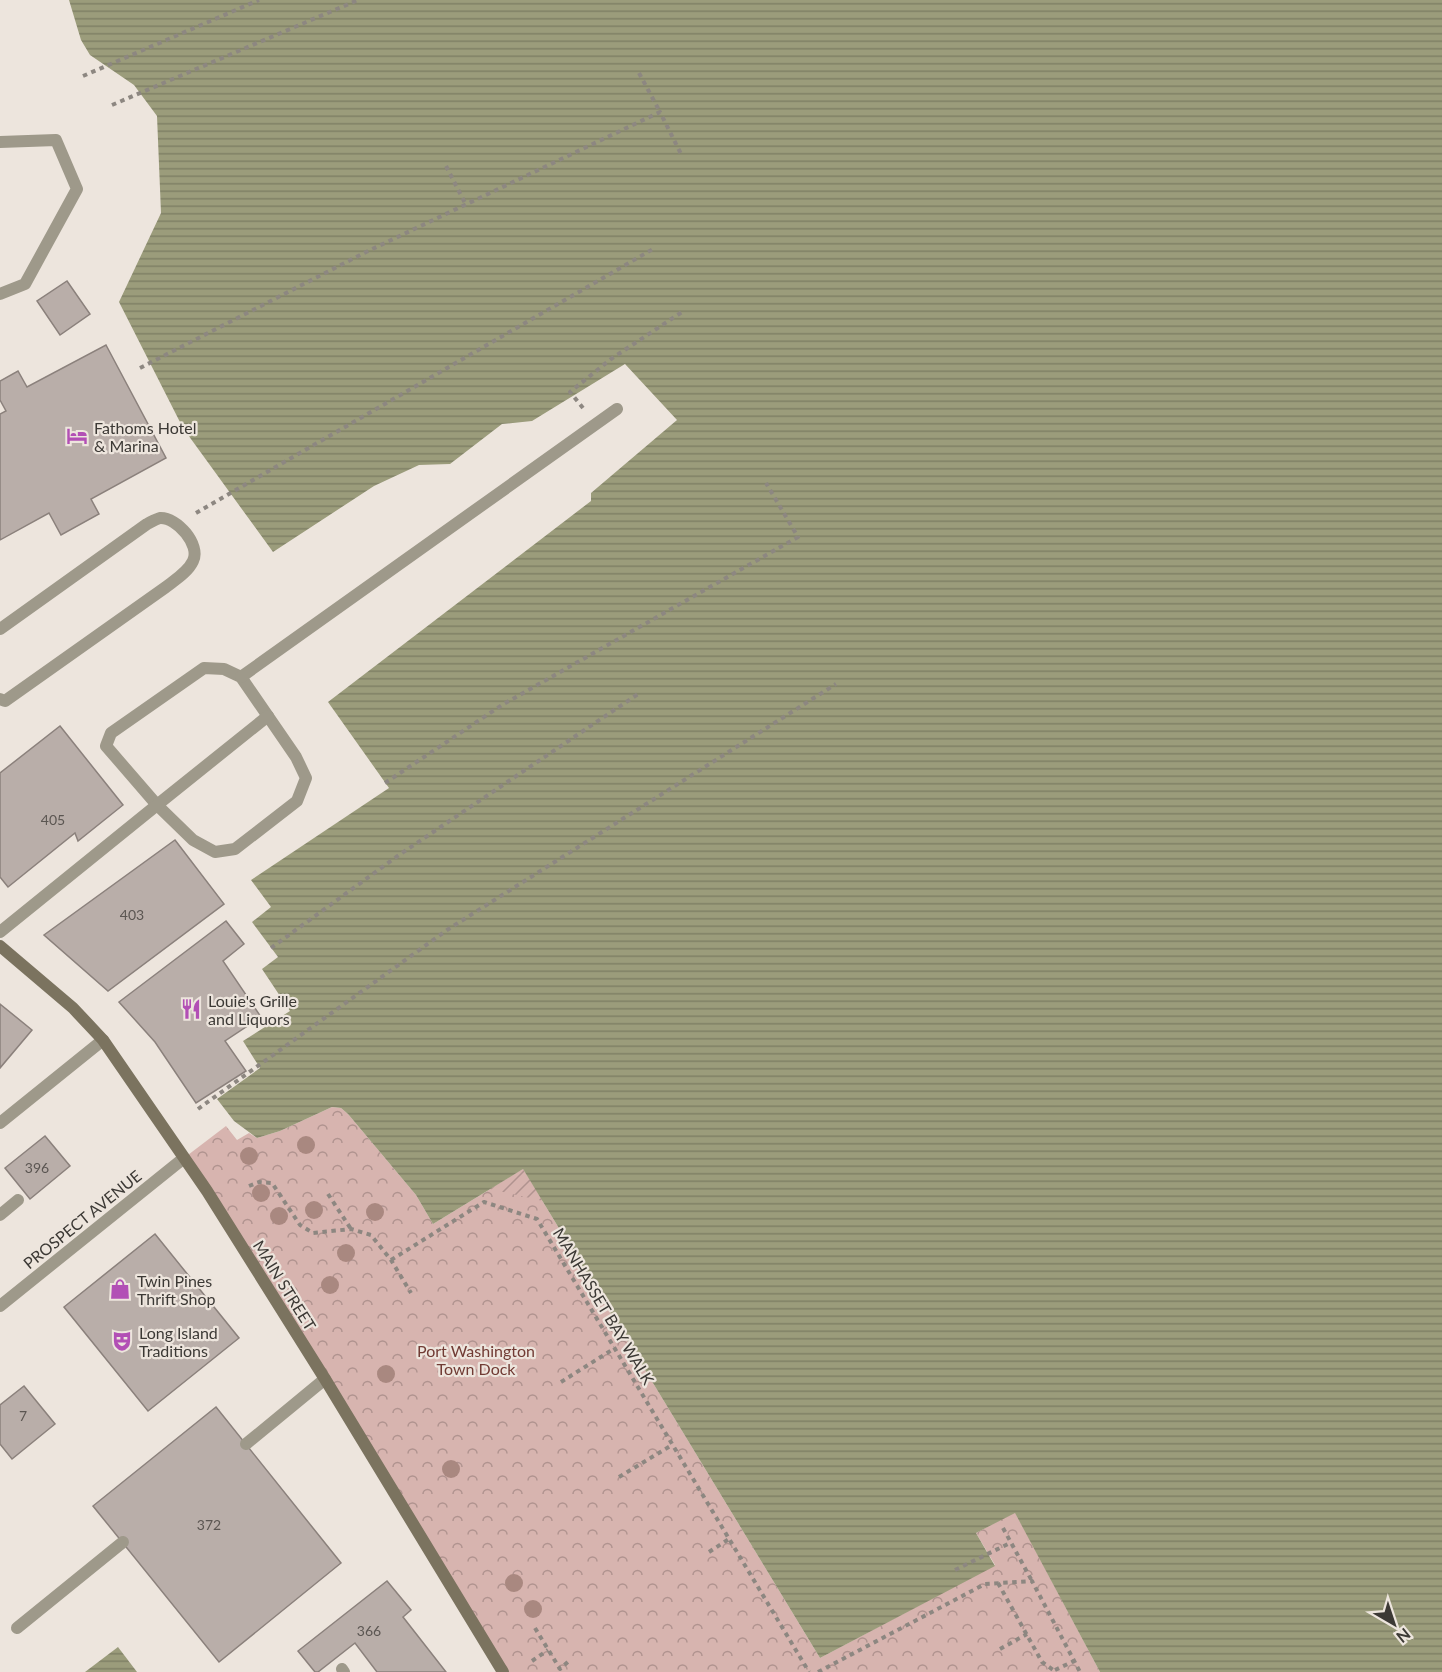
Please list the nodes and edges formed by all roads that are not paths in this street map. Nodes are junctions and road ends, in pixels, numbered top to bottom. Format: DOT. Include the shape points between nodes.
graph roads {
  1 [pos="0,142"];
  2 [pos="0,294"];
  3 [pos="617,409"];
  4 [pos="0,629"];
  5 [pos="241,677"];
  6 [pos="0,699"];
  7 [pos="268,716"];
  8 [pos="157,805"];
  9 [pos="0,932"];
  10 [pos="0,946"];
  11 [pos="103,1040"];
  12 [pos="0,1123"];
  13 [pos="184,1158"];
  14 [pos="18,1200"];
  15 [pos="0,1215"];
  16 [pos="0,1306"];
  17 [pos="325,1379"];
  18 [pos="246,1444"];
  19 [pos="123,1542"];
  20 [pos="16,1628"];
  21 [pos="503,1672"];
  1 -- 2 [label="street" via="56,140 76,189 25,284"];
  3 -- 5 [label="street"];
  4 -- 6 [label="street" via="160,518 174,522 195,548 193,562 166,587 5,701"];
  5 -- 7 [label="street"];
  5 -- 8 [label="street" via="224,669 204,668 111,733 106,746"];
  7 -- 8 [label="street"];
  7 -- 8 [label="street" via="306,778 297,801 235,849 215,852 193,840"];
  8 -- 9 [label="street"];
  10 -- 11 [label="main road, MAIN STREET" via="73,1008"];
  11 -- 12 [label="street"];
  11 -- 13 [label="main road, MAIN STREET"];
  13 -- 16 [label="street, PROSPECT AVENUE"];
  13 -- 17 [label="main road, MAIN STREET"];
  14 -- 15 [label="street"];
  17 -- 18 [label="street"];
  17 -- 21 [label="main road, MAIN STREET"];
  19 -- 20 [label="street"];
}
